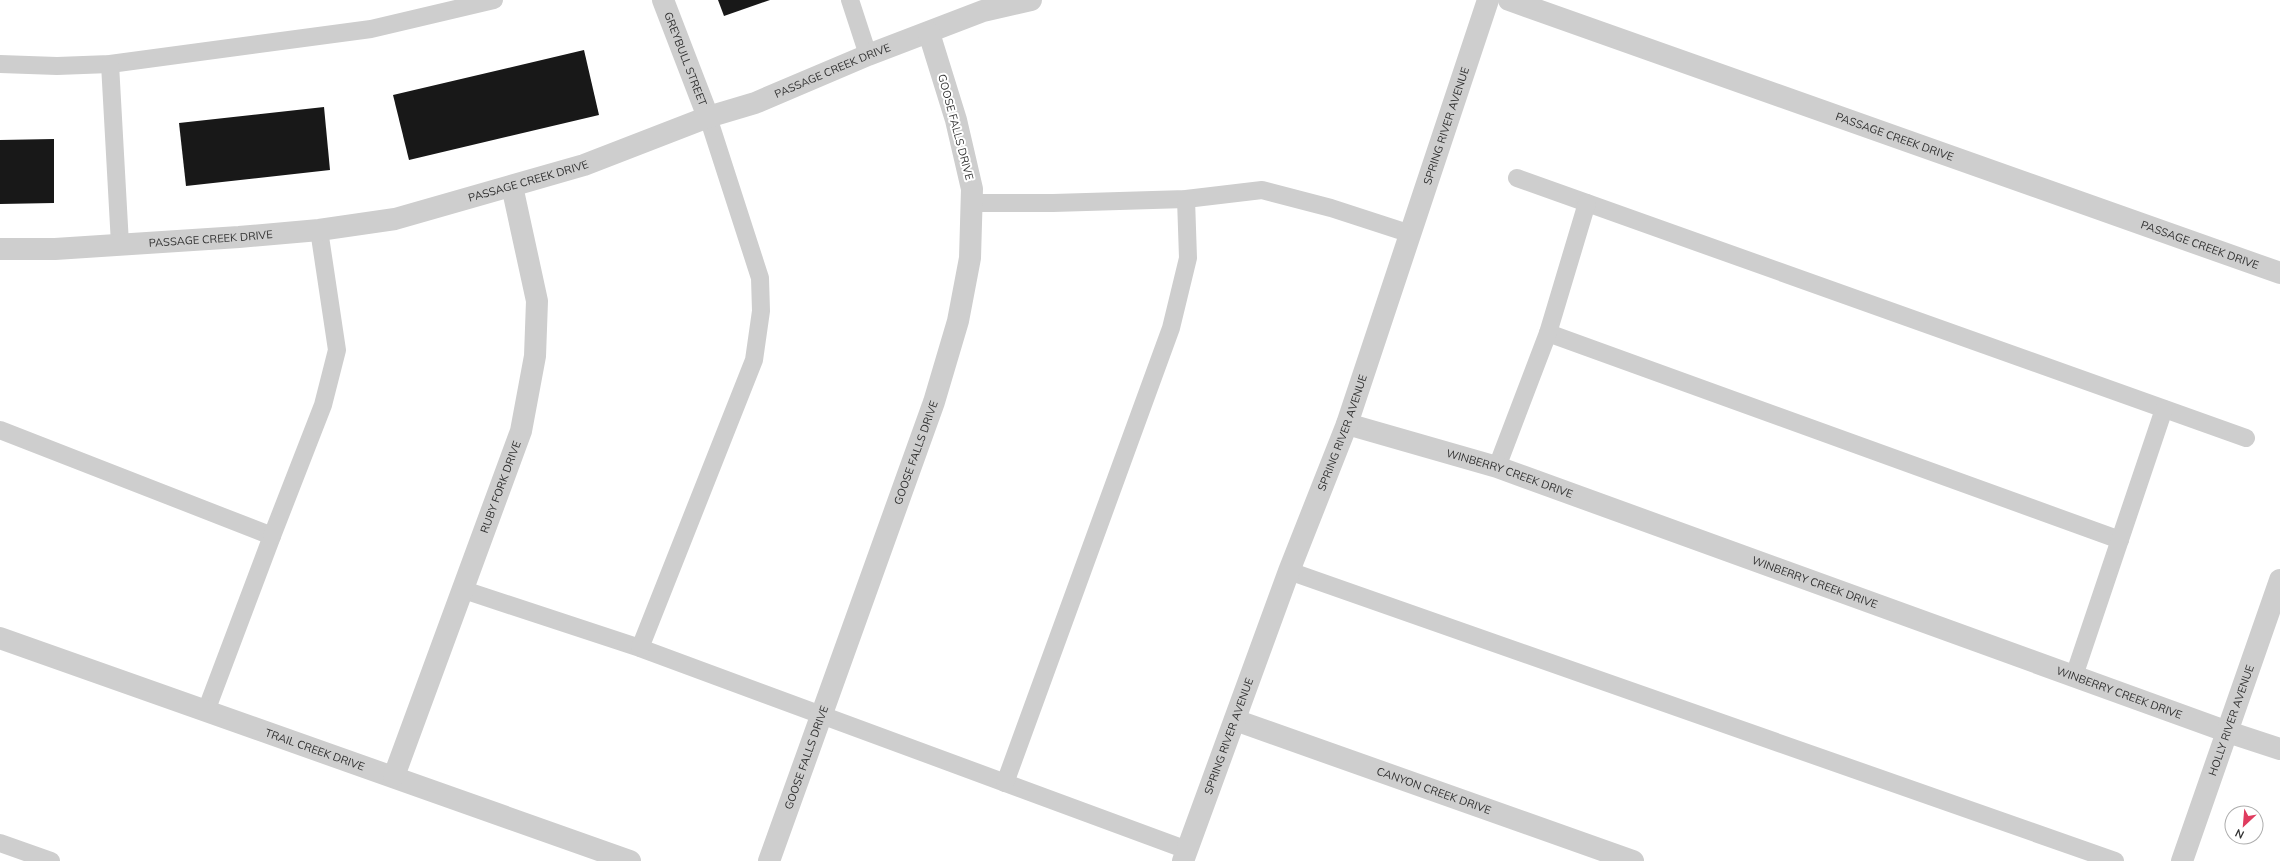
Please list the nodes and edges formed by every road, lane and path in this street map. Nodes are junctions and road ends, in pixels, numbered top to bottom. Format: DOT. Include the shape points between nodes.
graph roads {
  1 [pos="494,0"];
  2 [pos="663,0"];
  3 [pos="850,0"];
  4 [pos="1031,0"];
  5 [pos="1488,0"];
  6 [pos="1509,0"];
  7 [pos="928,33"];
  8 [pos="868,55"];
  9 [pos="0,64"];
  10 [pos="110,64"];
  11 [pos="708,117"];
  12 [pos="1516,178"];
  13 [pos="512,186"];
  14 [pos="1186,199"];
  15 [pos="972,203"];
  16 [pos="1587,203"];
  17 [pos="319,230"];
  18 [pos="1412,234"];
  19 [pos="120,244"];
  20 [pos="0,250"];
  21 [pos="2280,272"];
  22 [pos="1548,332"];
  23 [pos="2164,409"];
  24 [pos="1347,424"];
  25 [pos="0,430"];
  26 [pos="2246,438"];
  27 [pos="1497,467"];
  28 [pos="272,536"];
  29 [pos="2120,540"];
  30 [pos="1289,571"];
  31 [pos="2280,580"];
  32 [pos="464,590"];
  33 [pos="0,638"];
  34 [pos="640,648"];
  35 [pos="2074,676"];
  36 [pos="206,711"];
  37 [pos="822,715"];
  38 [pos="1235,720"];
  39 [pos="2228,732"];
  40 [pos="2280,749"];
  41 [pos="394,776"];
  42 [pos="1005,783"];
  43 [pos="0,843"];
  44 [pos="1185,856"];
  45 [pos="51,861"];
  46 [pos="630,861"];
  47 [pos="769,861"];
  48 [pos="1634,861"];
  49 [pos="2115,861"];
  50 [pos="2182,861"];
  1 -- 10 [label="lane" via="371,29"];
  2 -- 11 [label="street, GREYBULL STREET"];
  3 -- 8 [label="lane"];
  4 -- 7 [label="street, PASSAGE CREEK DRIVE" via="983,11"];
  5 -- 18 [label="street, SPRING RIVER AVENUE"];
  6 -- 21 [label="street, PASSAGE CREEK DRIVE"];
  7 -- 8 [label="street, PASSAGE CREEK DRIVE"];
  7 -- 15 [label="street, GOOSE FALLS DRIVE" via="956,120 972,188"];
  8 -- 11 [label="street, PASSAGE CREEK DRIVE" via="755,103"];
  9 -- 10 [label="lane"];
  10 -- 19 [label="lane"];
  11 -- 13 [label="street, PASSAGE CREEK DRIVE" via="584,165"];
  11 -- 34 [label="lane" via="760,278 761,310 754,360"];
  12 -- 16 [label="lane"];
  13 -- 17 [label="street, PASSAGE CREEK DRIVE" via="395,219"];
  13 -- 32 [label="street, RUBY FORK DRIVE" via="537,300 535,356 521,431"];
  14 -- 15 [label="lane"];
  14 -- 18 [label="lane" via="1262,190 1331,208"];
  14 -- 42 [label="lane" via="1188,258 1171,328"];
  15 -- 37 [label="street, GOOSE FALLS DRIVE" via="970,258 958,321 934,402"];
  16 -- 22 [label="lane"];
  16 -- 23 [label="lane"];
  17 -- 19 [label="street, PASSAGE CREEK DRIVE"];
  17 -- 28 [label="lane" via="337,350 323,405"];
  18 -- 24 [label="street, SPRING RIVER AVENUE"];
  19 -- 20 [label="street, PASSAGE CREEK DRIVE"];
  22 -- 27 [label="lane"];
  22 -- 29 [label="lane"];
  23 -- 26 [label="lane"];
  23 -- 29 [label="lane"];
  24 -- 27 [label="street, WINBERRY CREEK DRIVE"];
  24 -- 30 [label="street, SPRING RIVER AVENUE"];
  25 -- 28 [label="lane"];
  27 -- 35 [label="street, WINBERRY CREEK DRIVE"];
  28 -- 36 [label="lane"];
  29 -- 35 [label="lane"];
  30 -- 38 [label="street, SPRING RIVER AVENUE"];
  30 -- 49 [label="lane"];
  31 -- 39 [label="street, HOLLY RIVER AVENUE"];
  32 -- 34 [label="lane"];
  32 -- 41 [label="street, RUBY FORK DRIVE"];
  33 -- 36 [label="street, TRAIL CREEK DRIVE"];
  34 -- 37 [label="lane"];
  35 -- 39 [label="street, WINBERRY CREEK DRIVE"];
  36 -- 41 [label="street, TRAIL CREEK DRIVE"];
  37 -- 42 [label="lane"];
  37 -- 47 [label="street, GOOSE FALLS DRIVE"];
  38 -- 44 [label="street, SPRING RIVER AVENUE"];
  38 -- 48 [label="street, CANYON CREEK DRIVE"];
  39 -- 40 [label="street, WINBERRY CREEK DRIVE"];
  39 -- 50 [label="street, HOLLY RIVER AVENUE"];
  41 -- 46 [label="street, TRAIL CREEK DRIVE"];
  42 -- 44 [label="lane"];
  43 -- 45 [label="lane"];
}
